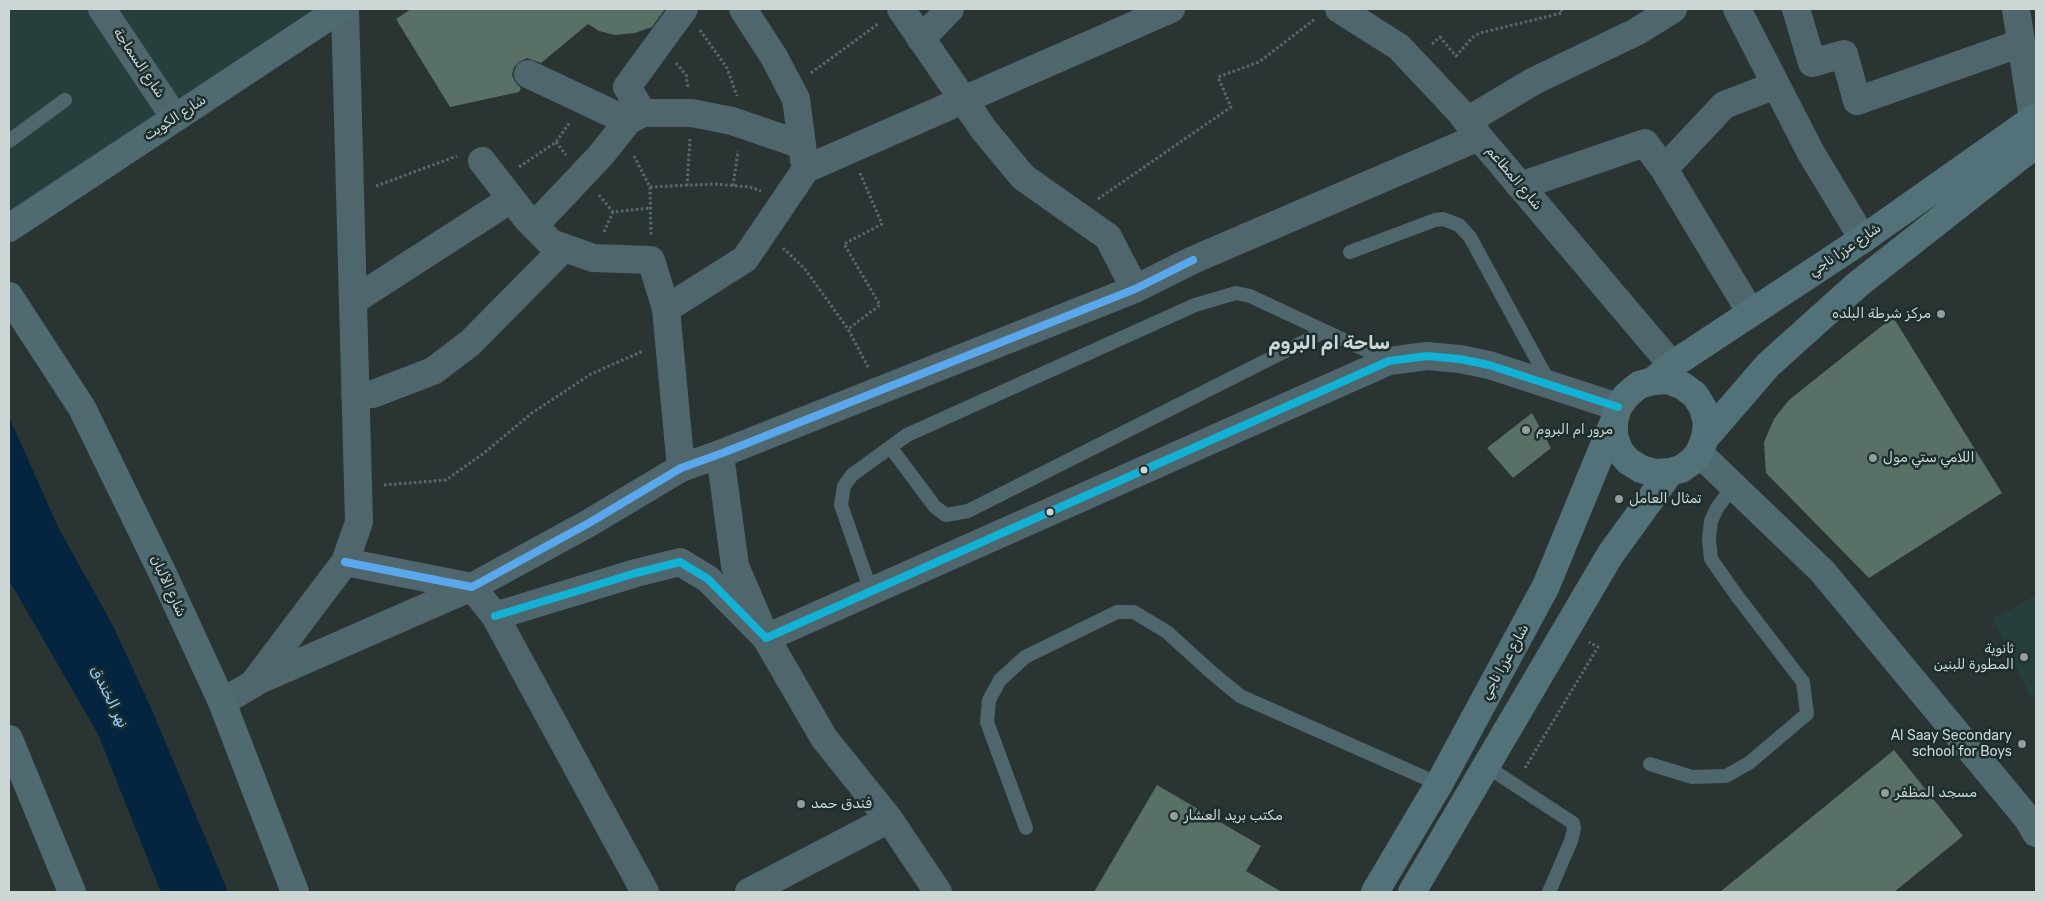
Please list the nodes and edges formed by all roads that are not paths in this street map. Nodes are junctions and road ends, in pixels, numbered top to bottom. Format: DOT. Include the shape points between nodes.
graph roads {
  1 [pos="102,9"];
  2 [pos="340,9"];
  3 [pos="345,9"];
  4 [pos="684,9"];
  5 [pos="743,9"];
  6 [pos="950,9"];
  7 [pos="1172,9"];
  8 [pos="1673,9"];
  9 [pos="1737,9"];
  10 [pos="1796,9"];
  11 [pos="2016,9"];
  12 [pos="1330,12"];
  13 [pos="892,14"];
  14 [pos="921,39"];
  15 [pos="2022,43"];
  16 [pos="528,74"];
  17 [pos="1776,84"];
  18 [pos="65,100"];
  19 [pos="963,100"];
  20 [pos="617,115"];
  21 [pos="176,118"];
  22 [pos="2035,127"];
  23 [pos="1473,129"];
  24 [pos="9,141"];
  25 [pos="804,157"];
  26 [pos="1664,169"];
  27 [pos="1520,186"];
  28 [pos="534,226"];
  29 [pos="9,228"];
  30 [pos="1863,239"];
  31 [pos="564,248"];
  32 [pos="1350,252"];
  33 [pos="1135,289"];
  34 [pos="9,296"];
  35 [pos="353,301"];
  36 [pos="666,309"];
  37 [pos="1751,313"];
  38 [pos="1325,331"];
  39 [pos="1389,361"];
  40 [pos="1662,373"];
  41 [pos="1550,385"];
  42 [pos="355,395"];
  43 [pos="1616,414"];
  44 [pos="1702,446"];
  45 [pos="891,448"];
  46 [pos="720,454"];
  47 [pos="681,468"];
  48 [pos="1670,472"];
  49 [pos="1734,485"];
  50 [pos="345,562"];
  51 [pos="472,587"];
  52 [pos="871,591"];
  53 [pos="495,616"];
  54 [pos="766,638"];
  55 [pos="253,684"];
  56 [pos="222,702"];
  57 [pos="10,743"];
  58 [pos="1650,764"];
  59 [pos="1486,766"];
  60 [pos="1439,784"];
  61 [pos="889,819"];
  62 [pos="1026,828"];
  63 [pos="2036,833"];
  64 [pos="72,892"];
  65 [pos="295,892"];
  66 [pos="645,892"];
  67 [pos="749,892"];
  68 [pos="938,892"];
  69 [pos="1375,892"];
  70 [pos="1412,892"];
  71 [pos="1549,892"];
  1 -- 21 [label="street, شارع السماجة"];
  2 -- 21 [label="main road, شارع الكويت"];
  3 -- 35 [label="street"];
  4 -- 20 [label="street" via="627,87"];
  5 -- 25 [label="street" via="774,57 796,100"];
  6 -- 14 [label="street"];
  7 -- 19 [label="street"];
  8 -- 23 [label="street" via="1636,32 1534,81"];
  9 -- 17 [label="street"];
  10 -- 15 [label="street" via="1812,63 1844,54 1857,101"];
  11 -- 15 [label="street"];
  12 -- 23 [label="street, شارع المطاعم" via="1398,47"];
  13 -- 14 [label="street"];
  14 -- 19 [label="street"];
  15 -- 22 [label="street"];
  16 -- 20 [label="street"];
  17 -- 26 [label="street" via="1724,105"];
  17 -- 30 [label="street" via="1811,153"];
  18 -- 24 [label="lane"];
  19 -- 25 [label="street" via="850,150"];
  19 -- 33 [label="street" via="1023,177 1108,237"];
  20 -- 25 [label="street" via="692,113 732,121"];
  20 -- 28 [label="street" via="601,155"];
  21 -- 29 [label="main road, شارع الكويت"];
  22 -- 30 [label="main road, شارع عزرا ناجي"];
  22 -- 44 [label="main road" via="1768,365"];
  23 -- 27 [label="street, شارع المطاعم"];
  23 -- 33 [label="street"];
  25 -- 36 [label="street" via="785,200 745,259"];
  26 -- 27 [label="street" via="1646,143"];
  26 -- 37 [label="street"];
  27 -- 40 [label="street, شارع المطاعم"];
  28 -- 31 [label="street" via="551,243"];
  28 -- 35 [label="street" via="497,180"];
  30 -- 37 [label="main road, شارع عزرا ناجي"];
  31 -- 36 [label="street" via="593,258 651,260"];
  31 -- 42 [label="street" via="470,344 433,371 373,394"];
  32 -- 41 [label="lane" via="1435,220 1443,219 1459,225 1470,238"];
  33 -- 46 [label="street"];
  34 -- 56 [label="main road, شارع الألبان" via="82,408"];
  35 -- 42 [label="street"];
  36 -- 47 [label="street"];
  37 -- 40 [label="main road, شارع عزرا ناجي"];
  38 -- 39 [label="lane"];
  38 -- 45 [label="lane" via="1250,296 1236,293 1218,297 907,435"];
  38 -- 45 [label="lane" via="968,510 946,515 935,507"];
  39 -- 41 [label="street" via="1427,356 1460,359"];
  39 -- 52 [label="street"];
  40 -- 43 [label="main road" via="1627,394"];
  40 -- 44 [label="main road" via="1694,395 1703,408 1707,423"];
  41 -- 43 [label="street"];
  42 -- 50 [label="street" via="359,522"];
  43 -- 48 [label="main road" via="1614,436 1628,461 1655,473"];
  43 -- 60 [label="main road, شارع عزرا ناجي" via="1546,586"];
  44 -- 48 [label="main road" via="1691,462"];
  44 -- 49 [label="main road"];
  45 -- 52 [label="lane" via="852,475 841,496 841,505"];
  46 -- 47 [label="street"];
  46 -- 54 [label="street" via="735,566"];
  47 -- 51 [label="street"];
  48 -- 59 [label="main road" via="1610,555"];
  49 -- 58 [label="lane" via="1711,521 1711,559 1803,682 1807,714 1750,763 1726,776 1692,777"];
  49 -- 63 [label="main road" via="1822,571 2028,819"];
  50 -- 51 [label="street"];
  50 -- 55 [label="street"];
  51 -- 53 [label="street"];
  51 -- 55 [label="street"];
  52 -- 54 [label="street"];
  53 -- 54 [label="street" via="680,562 708,579"];
  53 -- 66 [label="street"];
  54 -- 61 [label="street" via="824,738"];
  55 -- 56 [label="street"];
  56 -- 65 [label="main road, شارع الألبان"];
  57 -- 64 [label="main road"];
  59 -- 70 [label="main road"];
  59 -- 71 [label="lane" via="1573,823 1572,842"];
  60 -- 62 [label="lane" via="1240,696 1167,632 1134,612 1117,612 1025,657 1000,680 989,700 987,722"];
  60 -- 69 [label="main road, شارع عزرا ناجي"];
  61 -- 67 [label="street"];
  61 -- 68 [label="street"];
}
